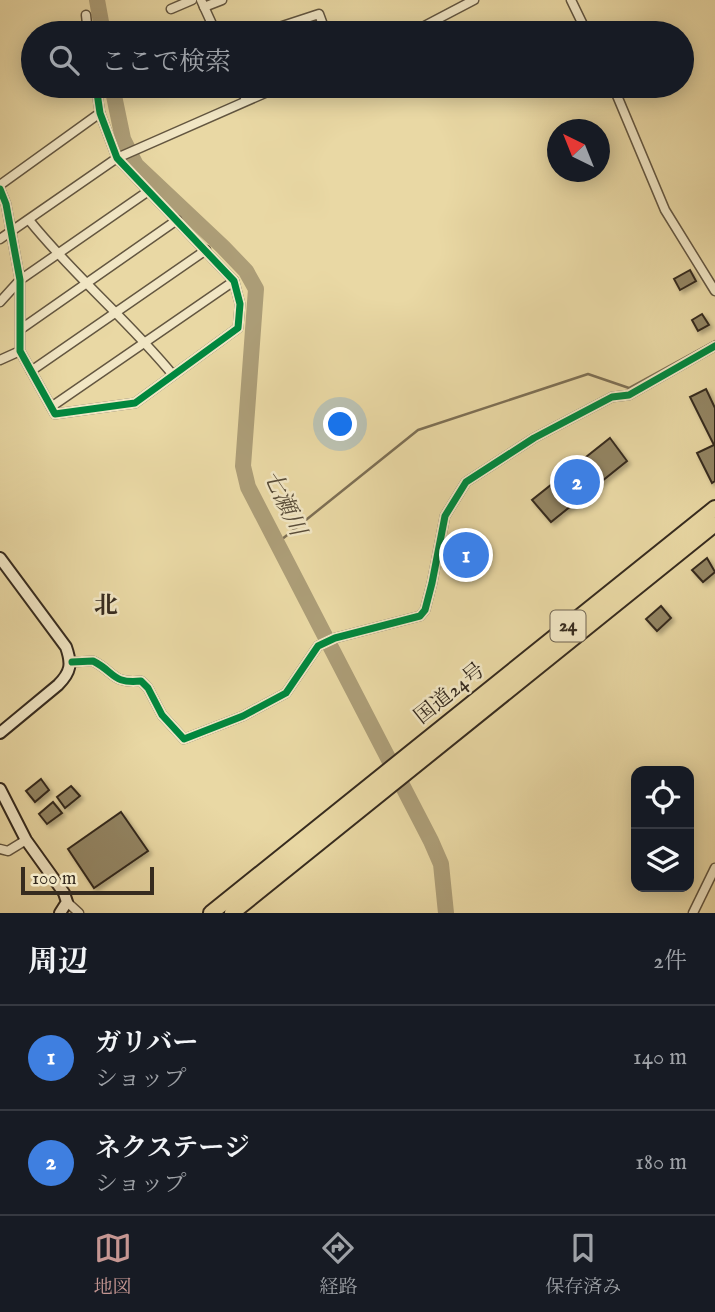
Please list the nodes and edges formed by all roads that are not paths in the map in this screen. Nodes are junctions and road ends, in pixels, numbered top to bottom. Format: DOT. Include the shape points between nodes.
graph roads {
  1 [pos="192,0"];
  2 [pos="222,0"];
  3 [pos="474,0"];
  4 [pos="571,0"];
  5 [pos="203,3"];
  6 [pos="171,9"];
  7 [pos="86,15"];
  8 [pos="87,21"];
  9 [pos="211,21"];
  10 [pos="296,21"];
  11 [pos="322,21"];
  12 [pos="434,21"];
  13 [pos="581,21"];
  14 [pos="98,98"];
  15 [pos="251,98"];
  16 [pos="618,98"];
  17 [pos="246,100"];
  18 [pos="100,113"];
  19 [pos="117,158"];
  20 [pos="0,187"];
  21 [pos="147,192"];
  22 [pos="29,220"];
  23 [pos="177,220"];
  24 [pos="11,232"];
  25 [pos="0,239"];
  26 [pos="206,250"];
  27 [pos="57,255"];
  28 [pos="20,280"];
  29 [pos="234,281"];
  30 [pos="88,283"];
  31 [pos="715,291"];
  32 [pos="0,302"];
  33 [pos="117,312"];
  34 [pos="21,329"];
  35 [pos="146,342"];
  36 [pos="715,346"];
  37 [pos="20,351"];
  38 [pos="0,360"];
  39 [pos="31,371"];
  40 [pos="173,375"];
  41 [pos="51,407"];
  42 [pos="715,508"];
  43 [pos="715,524"];
  44 [pos="0,558"];
  45 [pos="72,662"];
  46 [pos="0,733"];
  47 [pos="425,749"];
  48 [pos="380,785"];
  49 [pos="0,789"];
  50 [pos="26,840"];
  51 [pos="0,849"];
  52 [pos="715,869"];
  53 [pos="67,902"];
  54 [pos="60,913"];
  55 [pos="79,913"];
  56 [pos="211,913"];
  57 [pos="232,913"];
  58 [pos="693,913"];
  1 -- 6 [label="street"];
  2 -- 5 [label="street"];
  3 -- 12 [label="street"];
  4 -- 13 [label="street"];
  5 -- 9 [label="street"];
  7 -- 8 [label="street"];
  10 -- 11 [label="street" via="319,13"];
  14 -- 18 [label="street"];
  15 -- 17 [label="street"];
  16 -- 31 [label="street" via="665,209"];
  17 -- 19 [label="street"];
  18 -- 19 [label="street"];
  18 -- 20 [label="street"];
  19 -- 21 [label="street"];
  19 -- 22 [label="street"];
  20 -- 24 [label="street"];
  21 -- 23 [label="street"];
  21 -- 27 [label="street"];
  22 -- 24 [label="street"];
  22 -- 27 [label="street"];
  23 -- 26 [label="street"];
  23 -- 30 [label="street"];
  24 -- 25 [label="street"];
  24 -- 28 [label="street"];
  26 -- 29 [label="street"];
  26 -- 33 [label="street"];
  27 -- 28 [label="street"];
  27 -- 30 [label="street"];
  28 -- 32 [label="street"];
  28 -- 34 [label="street"];
  29 -- 35 [label="street"];
  29 -- 40 [label="street" via="240,304 238,328"];
  30 -- 33 [label="street"];
  30 -- 34 [label="street"];
  33 -- 35 [label="street"];
  33 -- 39 [label="street"];
  34 -- 37 [label="street"];
  35 -- 40 [label="street"];
  35 -- 41 [label="street"];
  36 -- 45 [label="street" via="629,396 612,397 534,438 466,481 445,516 425,610 419,616 318,646 286,692 243,716 184,739 141,681 124,683 93,661"];
  37 -- 38 [label="street"];
  37 -- 39 [label="street"];
  39 -- 41 [label="street"];
  40 -- 41 [label="street" via="135,403 55,414"];
  42 -- 47 [label="highway, 国道24号 / 24"];
  43 -- 47 [label="highway, 国道24号 / 24"];
  44 -- 45 [label="street" via="66,647"];
  45 -- 46 [label="street" via="58,685"];
  47 -- 48 [label="highway, 国道24号 / 24"];
  48 -- 56 [label="highway, 国道24号 / 24"];
  48 -- 57 [label="highway, 国道24号 / 24"];
  49 -- 50 [label="street"];
  50 -- 51 [label="street" via="8,851"];
  50 -- 53 [label="street"];
  52 -- 58 [label="street"];
  53 -- 54 [label="street"];
  53 -- 55 [label="street"];
}
